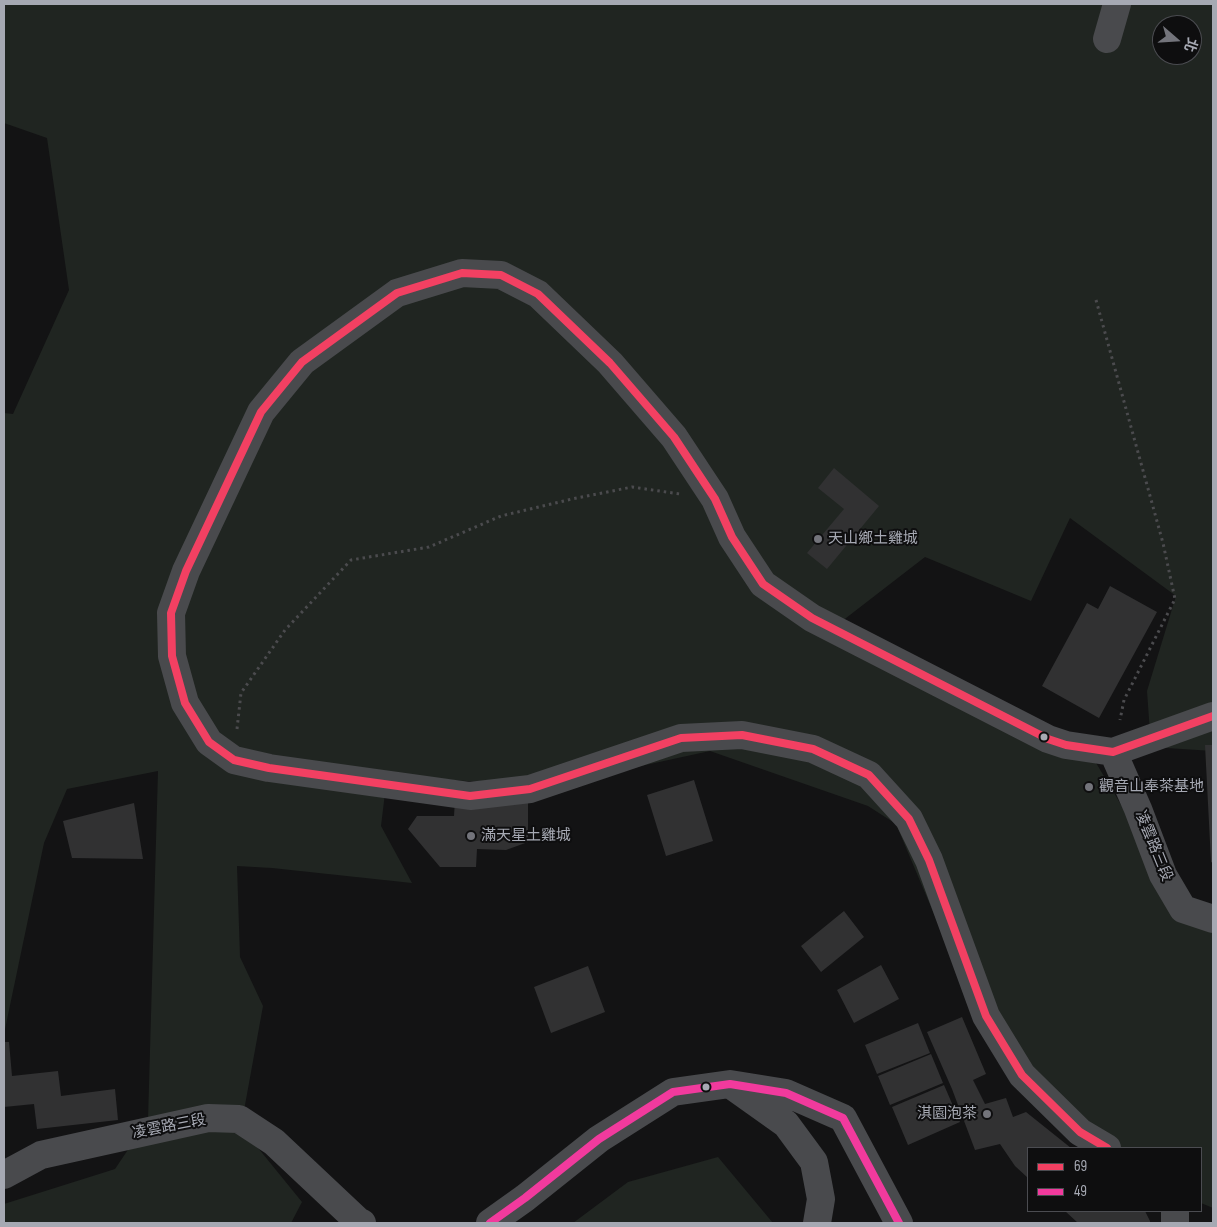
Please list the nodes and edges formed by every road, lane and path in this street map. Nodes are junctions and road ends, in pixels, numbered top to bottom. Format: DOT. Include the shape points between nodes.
graph roads {
  1 [pos="1117,4"];
  2 [pos="1107,39"];
  3 [pos="1096,300"];
  4 [pos="715,499"];
  5 [pos="1213,716"];
  6 [pos="1113,752"];
  7 [pos="234,760"];
  8 [pos="1213,919"];
  9 [pos="730,1084"];
  10 [pos="1105,1147"];
  11 [pos="4,1175"];
  12 [pos="362,1223"];
  13 [pos="490,1223"];
  14 [pos="817,1223"];
  15 [pos="899,1223"];
  1 -- 2 [label="street"];
  3 -- 6 [label="path" via="1163,543 1175,599 1124,700"];
  4 -- 6 [label="street" via="732,537 763,584 812,618 1048,738 1066,745"];
  4 -- 7 [label="path" via="632,487 501,516 429,547 351,560 285,630 241,694"];
  4 -- 7 [label="street" via="674,437 610,363 538,294 501,275 462,273 397,293 302,362 261,412 186,571 172,613 172,656 185,703 209,742"];
  5 -- 6 [label="street"];
  6 -- 8 [label="street, 凌雲路三段" via="1163,876 1183,909"];
  7 -- 10 [label="street" via="278,770 470,796 530,789 681,738 742,735 813,748 869,775 909,819 929,860 986,1016 1022,1075 1080,1132"];
  9 -- 13 [label="street" via="673,1092 599,1139"];
  9 -- 14 [label="street" via="786,1124 814,1162 821,1199"];
  9 -- 15 [label="street" via="786,1093 843,1118"];
  11 -- 12 [label="street, 凌雲路三段" via="41,1155 208,1118 239,1119 274,1142"];
}
